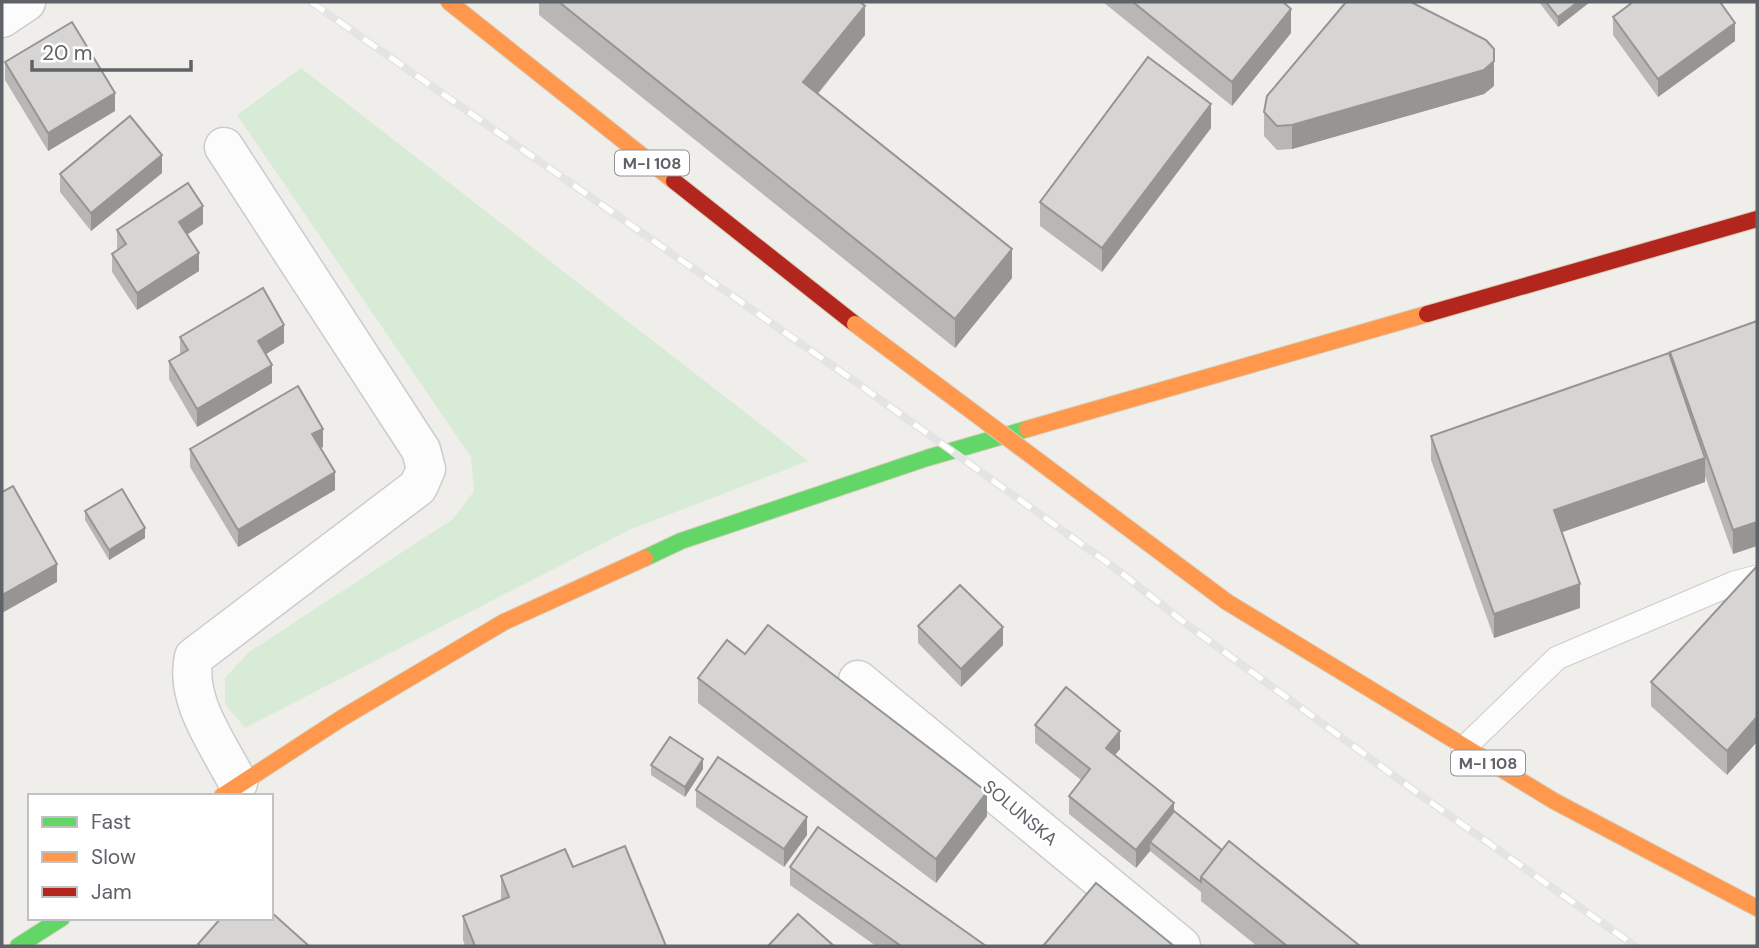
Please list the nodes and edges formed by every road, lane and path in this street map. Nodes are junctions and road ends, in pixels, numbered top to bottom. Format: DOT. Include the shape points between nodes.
graph roads {
  1 [pos="26,2"];
  2 [pos="449,2"];
  3 [pos="2,18"];
  4 [pos="224,147"];
  5 [pos="1757,219"];
  6 [pos="1757,577"];
  7 [pos="858,680"];
  8 [pos="1463,749"];
  9 [pos="230,789"];
  10 [pos="1757,908"];
  11 [pos="59,920"];
  12 [pos="18,946"];
  13 [pos="1181,946"];
  1 -- 3 [label="street"];
  2 -- 8 [label="main road, M-I 108, bridge" via="855,324 1227,602"];
  4 -- 9 [label="street" via="421,450 426,469 418,488 194,657 192,692"];
  5 -- 9 [label="main road" via="927,457 681,541 504,622"];
  6 -- 8 [label="lane" via="1557,659"];
  7 -- 13 [label="street, SOLUNSKA"];
  8 -- 10 [label="main road, M-I 108" via="1667,865"];
  11 -- 12 [label="main road"];
}
